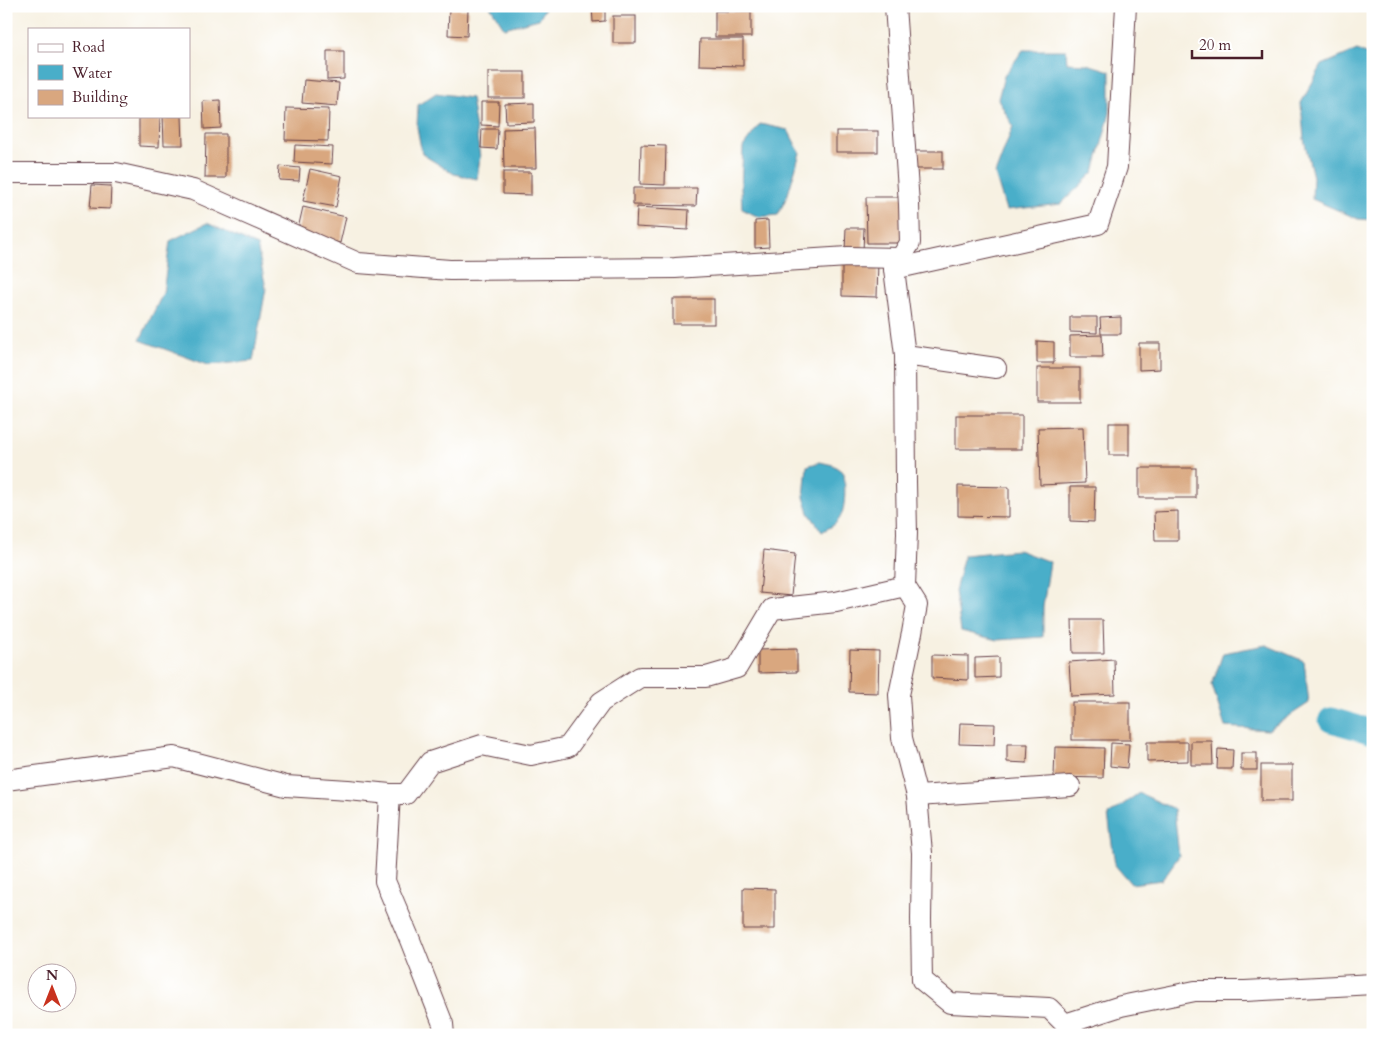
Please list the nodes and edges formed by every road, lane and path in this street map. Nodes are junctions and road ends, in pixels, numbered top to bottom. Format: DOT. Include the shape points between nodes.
graph roads {
  1 [pos="895,6"];
  2 [pos="1126,6"];
  3 [pos="6,173"];
  4 [pos="897,263"];
  5 [pos="905,355"];
  6 [pos="996,368"];
  7 [pos="905,586"];
  8 [pos="6,780"];
  9 [pos="1070,786"];
  10 [pos="390,794"];
  11 [pos="916,796"];
  12 [pos="1373,984"];
  13 [pos="1065,1029"];
  14 [pos="444,1035"];
  1 -- 4 [label="street" via="910,243"];
  2 -- 4 [label="street" via="1117,167 1098,224"];
  3 -- 4 [label="street" via="116,173 193,190 358,263 450,270 675,268 848,257"];
  4 -- 5 [label="street"];
  5 -- 6 [label="street"];
  5 -- 7 [label="street" via="908,533"];
  7 -- 10 [label="street" via="836,602 772,609 737,668 706,677 640,677 601,702 568,747 531,755 482,745 430,762 406,794"];
  7 -- 11 [label="street" via="916,605 900,695 902,738"];
  8 -- 10 [label="street" via="174,757 286,786"];
  9 -- 11 [label="street"];
  10 -- 14 [label="street" via="385,881 443,1024"];
  11 -- 13 [label="street" via="922,853 922,980 950,1003 1049,1008"];
  12 -- 13 [label="street" via="1195,991 1121,1006"];
}
